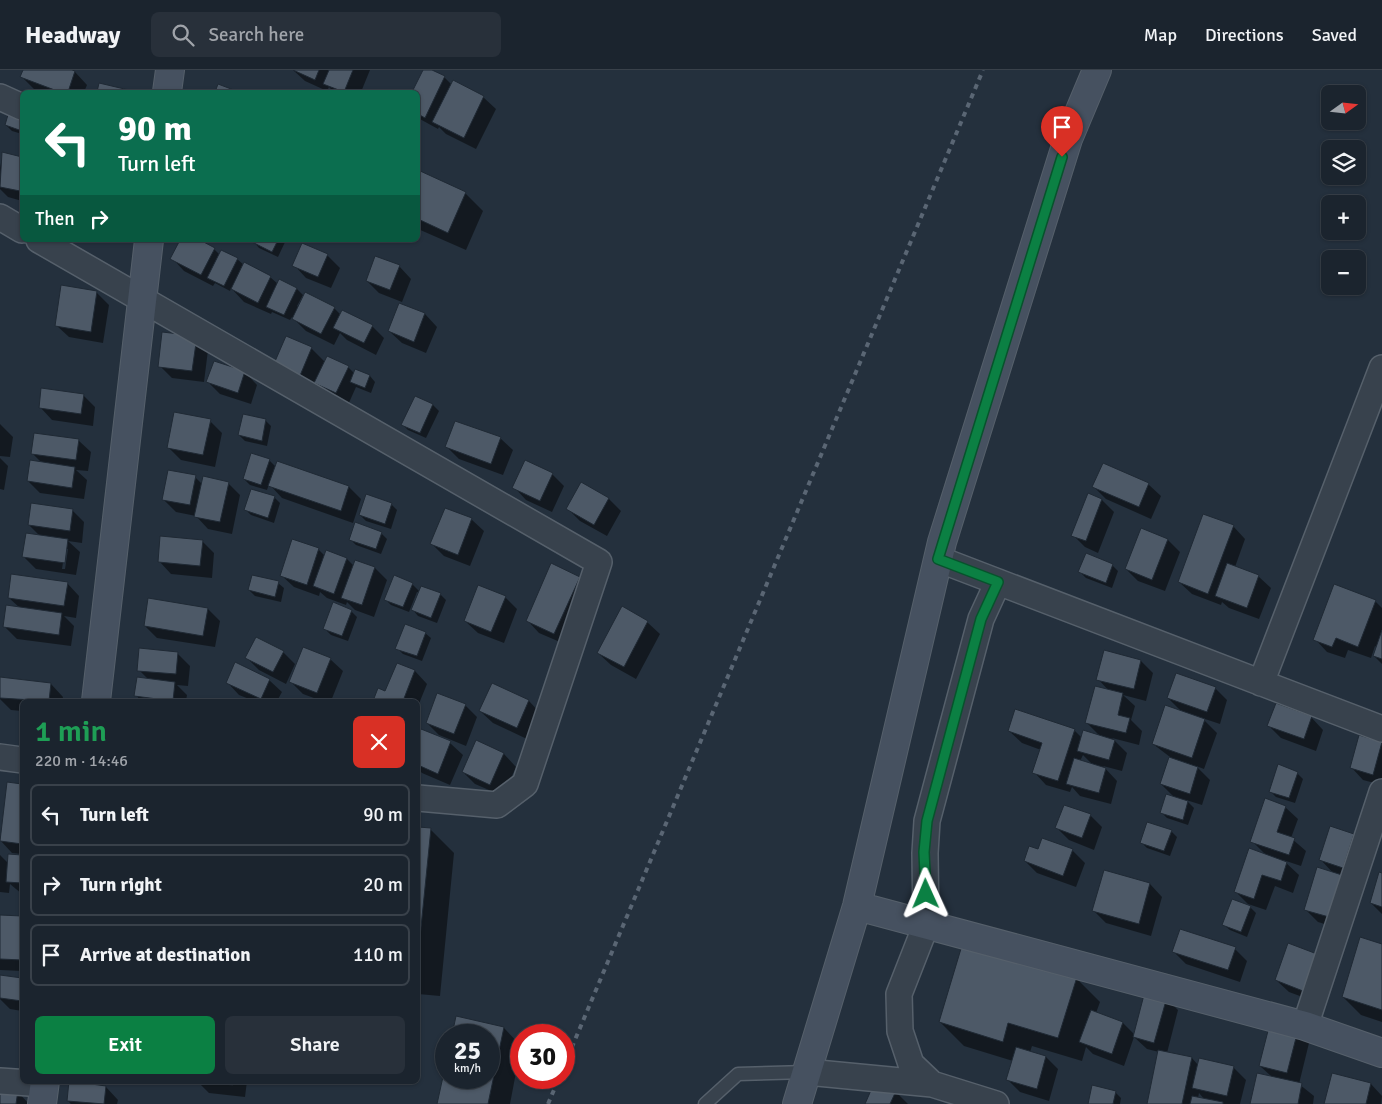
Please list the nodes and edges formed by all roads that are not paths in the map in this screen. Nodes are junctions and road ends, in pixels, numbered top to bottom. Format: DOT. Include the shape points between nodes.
graph roads {
  1 [pos="170,70"];
  2 [pos="1096,70"];
  3 [pos="167,90"];
  4 [pos="0,96"];
  5 [pos="20,106"];
  6 [pos="0,217"];
  7 [pos="20,229"];
  8 [pos="42,242"];
  9 [pos="149,242"];
  10 [pos="142,299"];
  11 [pos="1382,368"];
  12 [pos="938,559"];
  13 [pos="998,582"];
  14 [pos="1261,683"];
  15 [pos="96,699"];
  16 [pos="1382,729"];
  17 [pos="0,757"];
  18 [pos="20,760"];
  19 [pos="1382,792"];
  20 [pos="420,798"];
  21 [pos="857,906"];
  22 [pos="926,925"];
  23 [pos="1305,1026"];
  24 [pos="1382,1053"];
  25 [pos="807,1072"];
  26 [pos="0,1080"];
  27 [pos="932,1084"];
  28 [pos="44,1090"];
  29 [pos="705,1104"];
  30 [pos="797,1104"];
  31 [pos="996,1104"];
  1 -- 3 [label="main road"];
  2 -- 12 [label="main road" via="1068,139"];
  4 -- 5 [label="street"];
  6 -- 7 [label="street"];
  8 -- 10 [label="street"];
  9 -- 10 [label="main road"];
  10 -- 15 [label="main road"];
  10 -- 20 [label="street" via="599,562 525,784 497,805"];
  11 -- 14 [label="street"];
  12 -- 13 [label="street"];
  12 -- 21 [label="main road"];
  13 -- 14 [label="street"];
  13 -- 22 [label="street" via="981,619 927,821 924,852"];
  14 -- 16 [label="street"];
  17 -- 18 [label="street"];
  19 -- 23 [label="street"];
  21 -- 22 [label="main road"];
  21 -- 25 [label="main road"];
  22 -- 23 [label="main road"];
  22 -- 27 [label="street" via="899,994 900,1031 911,1064"];
  23 -- 24 [label="main road"];
  25 -- 27 [label="street"];
  25 -- 29 [label="lane" via="738,1074"];
  25 -- 30 [label="main road"];
  26 -- 28 [label="street"];
  27 -- 31 [label="street"];
}
